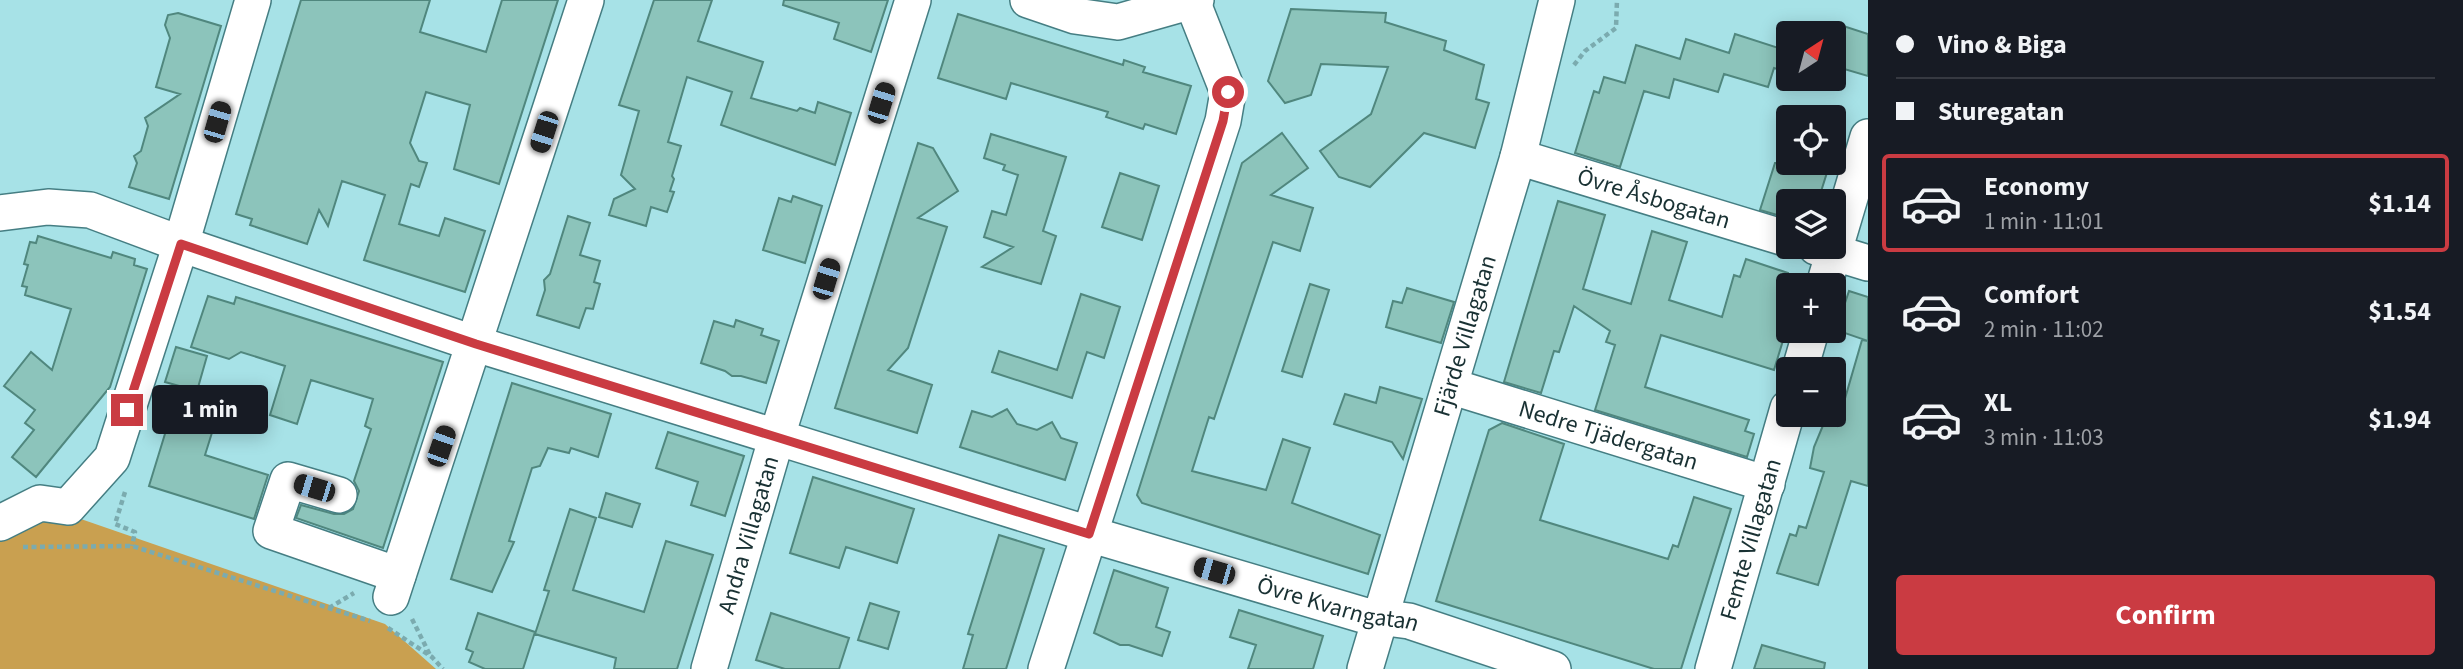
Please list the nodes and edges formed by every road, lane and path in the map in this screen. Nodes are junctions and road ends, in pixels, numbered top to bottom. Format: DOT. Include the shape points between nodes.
graph roads {
  1 [pos="253,0"];
  2 [pos="586,0"];
  3 [pos="913,0"];
  4 [pos="1028,0"];
  5 [pos="1194,0"];
  6 [pos="1557,0"];
  7 [pos="1868,137"];
  8 [pos="1518,157"];
  9 [pos="1846,194"];
  10 [pos="0,213"];
  11 [pos="1776,235"];
  12 [pos="181,244"];
  13 [pos="1846,256"];
  14 [pos="1868,263"];
  15 [pos="476,344"];
  16 [pos="1450,386"];
  17 [pos="1783,427"];
  18 [pos="777,436"];
  19 [pos="129,481"];
  20 [pos="1767,484"];
  21 [pos="339,495"];
  22 [pos="1089,534"];
  23 [pos="6,537"];
  24 [pos="132,546"];
  25 [pos="394,586"];
  26 [pos="1383,618"];
  27 [pos="431,656"];
  28 [pos="443,669"];
  29 [pos="709,669"];
  30 [pos="1046,669"];
  31 [pos="1365,669"];
  32 [pos="1553,669"];
  33 [pos="1713,669"];
  1 -- 12 [label="street"];
  2 -- 15 [label="street"];
  3 -- 18 [label="street, Andra Villagatan"];
  4 -- 5 [label="street" via="1075,16 1118,22"];
  5 -- 22 [label="street" via="1228,92 1223,121"];
  6 -- 8 [label="street, Fjärde Villagatan"];
  7 -- 9 [label="street"];
  8 -- 11 [label="street, Övre Åsbogatan"];
  8 -- 16 [label="street, Fjärde Villagatan"];
  10 -- 12 [label="street, Övre Kvarngatan" via="48,207 90,210"];
  12 -- 15 [label="street, Övre Kvarngatan"];
  12 -- 23 [label="street" via="112,458 68,507 40,503"];
  13 -- 14 [label="street"];
  15 -- 18 [label="street, Övre Kvarngatan"];
  15 -- 25 [label="street"];
  16 -- 20 [label="street, Nedre Tjädergatan"];
  16 -- 26 [label="street, Fjärde Villagatan"];
  17 -- 20 [label="street, Femte Villagatan"];
  18 -- 22 [label="street, Övre Kvarngatan"];
  18 -- 29 [label="street, Andra Villagatan"];
  19 -- 24 [label="path" via="114,524 135,532"];
  20 -- 33 [label="street, Femte Villagatan"];
  21 -- 25 [label="street" via="288,480 271,531"];
  22 -- 26 [label="street, Övre Kvarngatan"];
  22 -- 30 [label="street"];
  23 -- 24 [label="path" via="23,547"];
  24 -- 27 [label="path" via="382,625"];
  25 -- 27 [label="path"];
  26 -- 31 [label="street, Fjärde Villagatan"];
  26 -- 32 [label="street, Övre Kvarngatan" via="1409,621"];
  27 -- 28 [label="path"];
}
